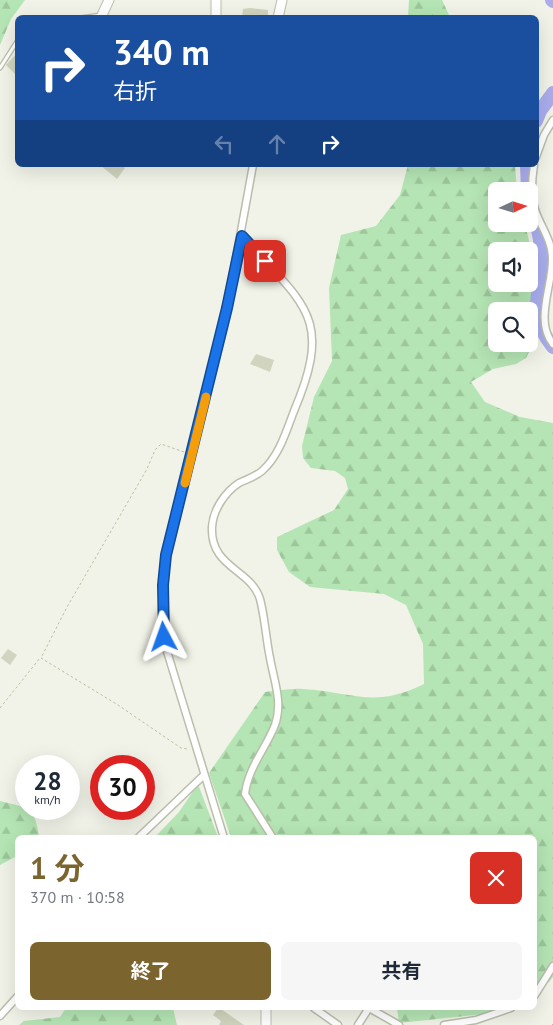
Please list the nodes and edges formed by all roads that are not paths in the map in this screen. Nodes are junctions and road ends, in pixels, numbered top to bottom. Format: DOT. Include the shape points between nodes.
graph roads {
  1 [pos="109,0"];
  2 [pos="216,0"];
  3 [pos="282,0"];
  4 [pos="102,15"];
  5 [pos="216,15"];
  6 [pos="279,15"];
  7 [pos="15,45"];
  8 [pos="0,68"];
  9 [pos="553,120"];
  10 [pos="539,149"];
  11 [pos="253,167"];
  12 [pos="534,167"];
  13 [pos="242,236"];
  14 [pos="553,344"];
  15 [pos="204,775"];
  16 [pos="141,835"];
  17 [pos="223,835"];
  18 [pos="271,835"];
  19 [pos="553,966"];
  20 [pos="537,992"];
  21 [pos="15,999"];
  22 [pos="266,1010"];
  23 [pos="317,1010"];
  24 [pos="368,1010"];
  25 [pos="373,1010"];
  26 [pos="505,1010"];
  27 [pos="0,1016"];
  28 [pos="266,1025"];
  29 [pos="338,1025"];
  30 [pos="358,1025"];
  31 [pos="399,1025"];
  32 [pos="444,1025"];
  1 -- 4 [label="street"];
  2 -- 5 [label="street"];
  3 -- 6 [label="street"];
  7 -- 8 [label="lane"];
  9 -- 10 [label="street"];
  11 -- 13 [label="street"];
  12 -- 14 [label="street" via="533,205 552,250 553,272 545,312 546,333"];
  13 -- 15 [label="street" via="166,555 162,608 169,660"];
  13 -- 18 [label="street" via="303,304 313,346 306,384 274,456 260,472 228,492 215,513 212,525 217,550 234,571 255,588 262,607 278,691 278,709 274,726 248,780 246,794"];
  15 -- 16 [label="street"];
  15 -- 17 [label="street"];
  19 -- 20 [label="street"];
  21 -- 27 [label="street"];
  22 -- 28 [label="street"];
  23 -- 29 [label="street"];
  24 -- 30 [label="street"];
  25 -- 31 [label="street"];
  26 -- 32 [label="street" via="476,1020"];
}
